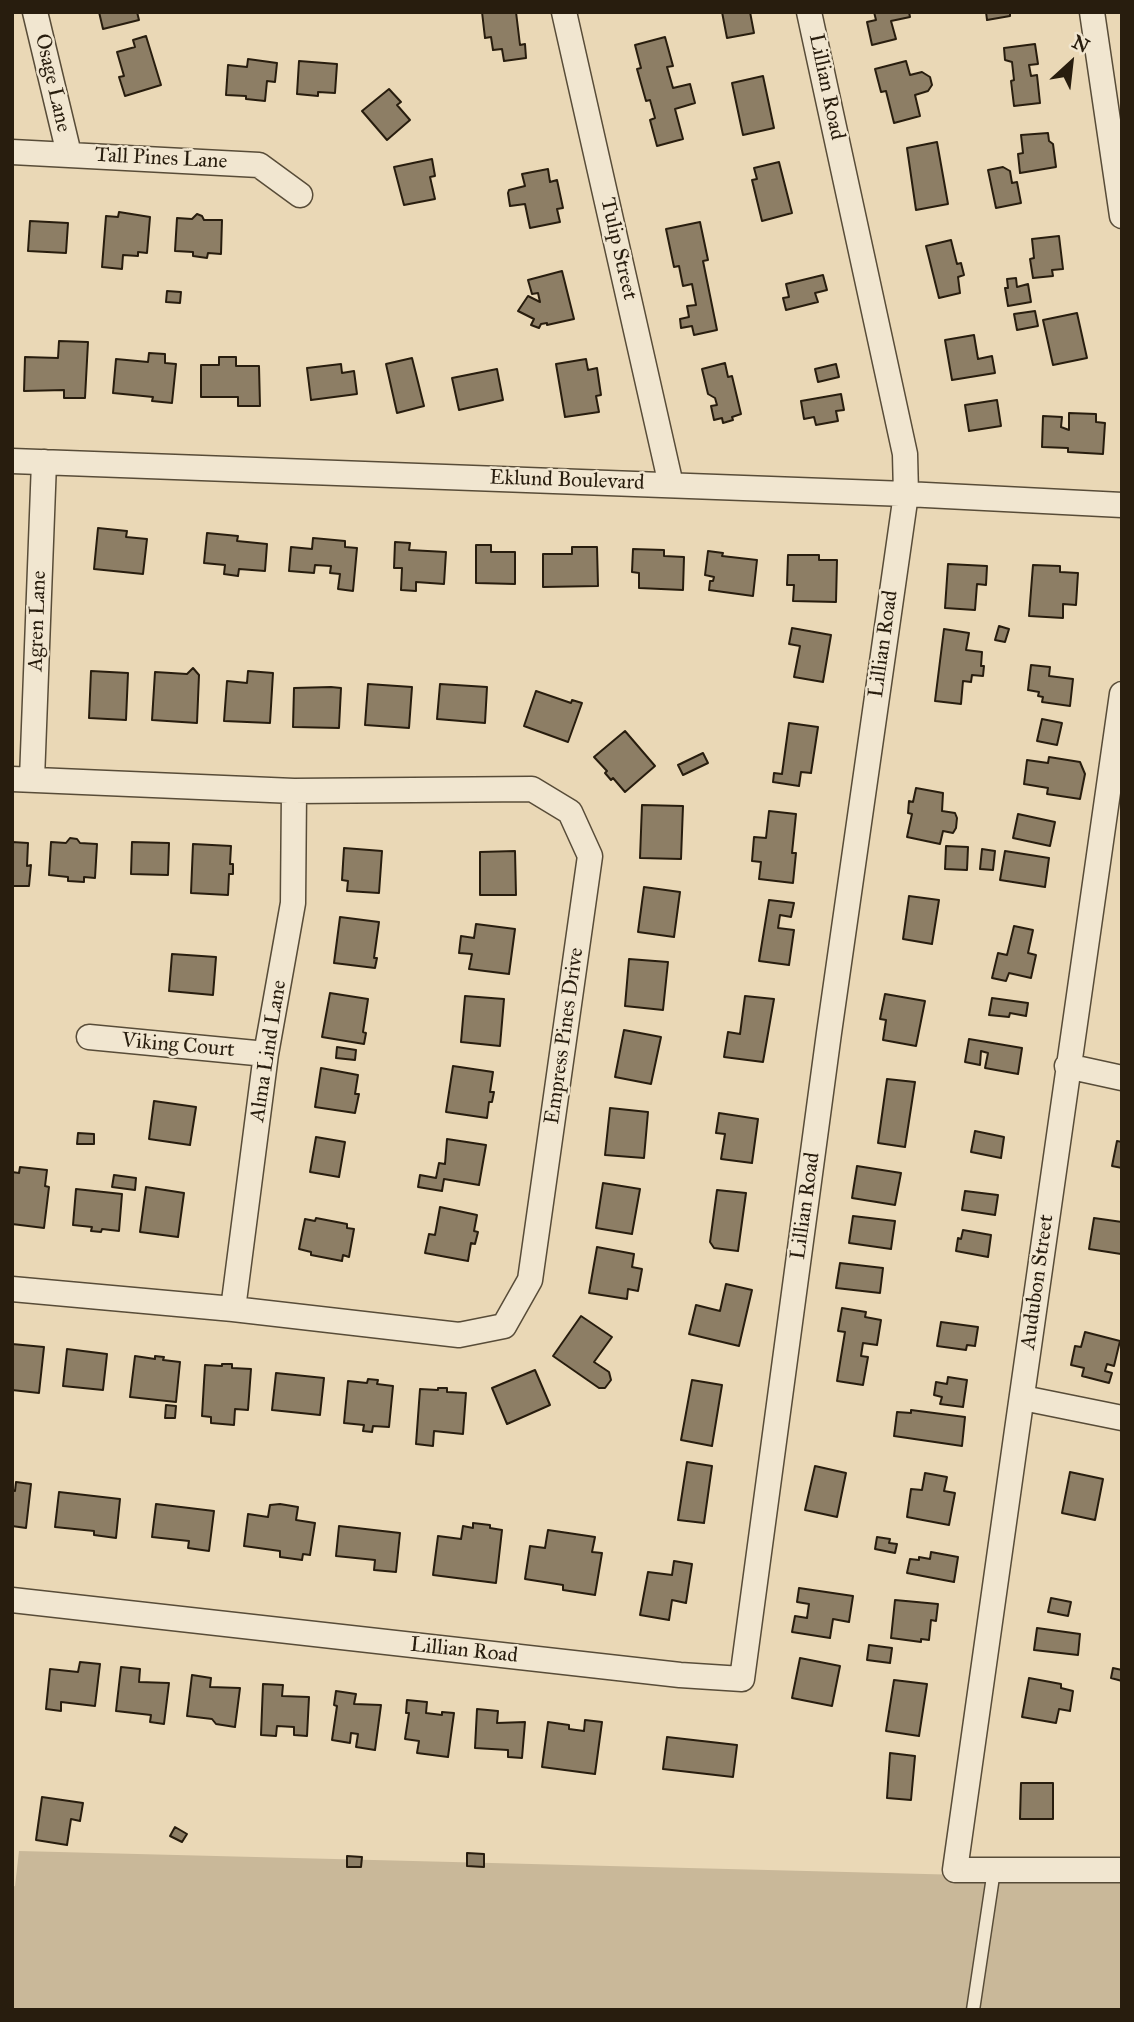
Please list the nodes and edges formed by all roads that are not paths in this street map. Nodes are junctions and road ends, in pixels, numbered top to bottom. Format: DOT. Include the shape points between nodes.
graph roads {
  1 [pos="35,12"];
  2 [pos="564,12"];
  3 [pos="809,12"];
  4 [pos="1092,12"];
  5 [pos="12,152"];
  6 [pos="69,154"];
  7 [pos="300,195"];
  8 [pos="1122,216"];
  9 [pos="12,461"];
  10 [pos="44,463"];
  11 [pos="671,485"];
  12 [pos="906,494"];
  13 [pos="1122,505"];
  14 [pos="1122,694"];
  15 [pos="22,779"];
  16 [pos="294,791"];
  17 [pos="89,1038"];
  18 [pos="266,1054"];
  19 [pos="1067,1066"];
  20 [pos="1122,1078"];
  21 [pos="12,1289"];
  22 [pos="233,1310"];
  23 [pos="1023,1398"];
  24 [pos="1122,1418"];
  25 [pos="12,1600"];
  26 [pos="994,1870"];
  27 [pos="1122,1870"];
  28 [pos="973,2010"];
  1 -- 6 [label="street, Osage Lane"];
  2 -- 11 [label="street, Tulip Street"];
  3 -- 12 [label="street, Lillian Road" via="905,454"];
  4 -- 8 [label="street"];
  5 -- 6 [label="street, Tall Pines Lane"];
  6 -- 7 [label="street, Tall Pines Lane" via="259,165"];
  9 -- 10 [label="street, Eklund Boulevard"];
  10 -- 11 [label="street, Eklund Boulevard"];
  10 -- 15 [label="street, Agren Lane"];
  11 -- 12 [label="street, Eklund Boulevard"];
  12 -- 13 [label="street, Eklund Boulevard"];
  12 -- 25 [label="street, Lillian Road" via="742,1679"];
  14 -- 19 [label="street, Audubon Street"];
  15 -- 16 [label="street, Empress Pines Drive"];
  16 -- 18 [label="street, Alma Lind Lane" via="293,903"];
  16 -- 22 [label="street, Empress Pines Drive" via="532,789 570,812 590,856 530,1280 504,1326 459,1335"];
  17 -- 18 [label="street, Viking Court"];
  18 -- 22 [label="street, Alma Lind Lane"];
  19 -- 20 [label="street"];
  19 -- 23 [label="street, Audubon Street"];
  21 -- 22 [label="street, Empress Pines Drive"];
  23 -- 24 [label="street"];
  23 -- 26 [label="street, Audubon Street" via="955,1870"];
  26 -- 27 [label="street"];
  26 -- 28 [label="lane"];
}
